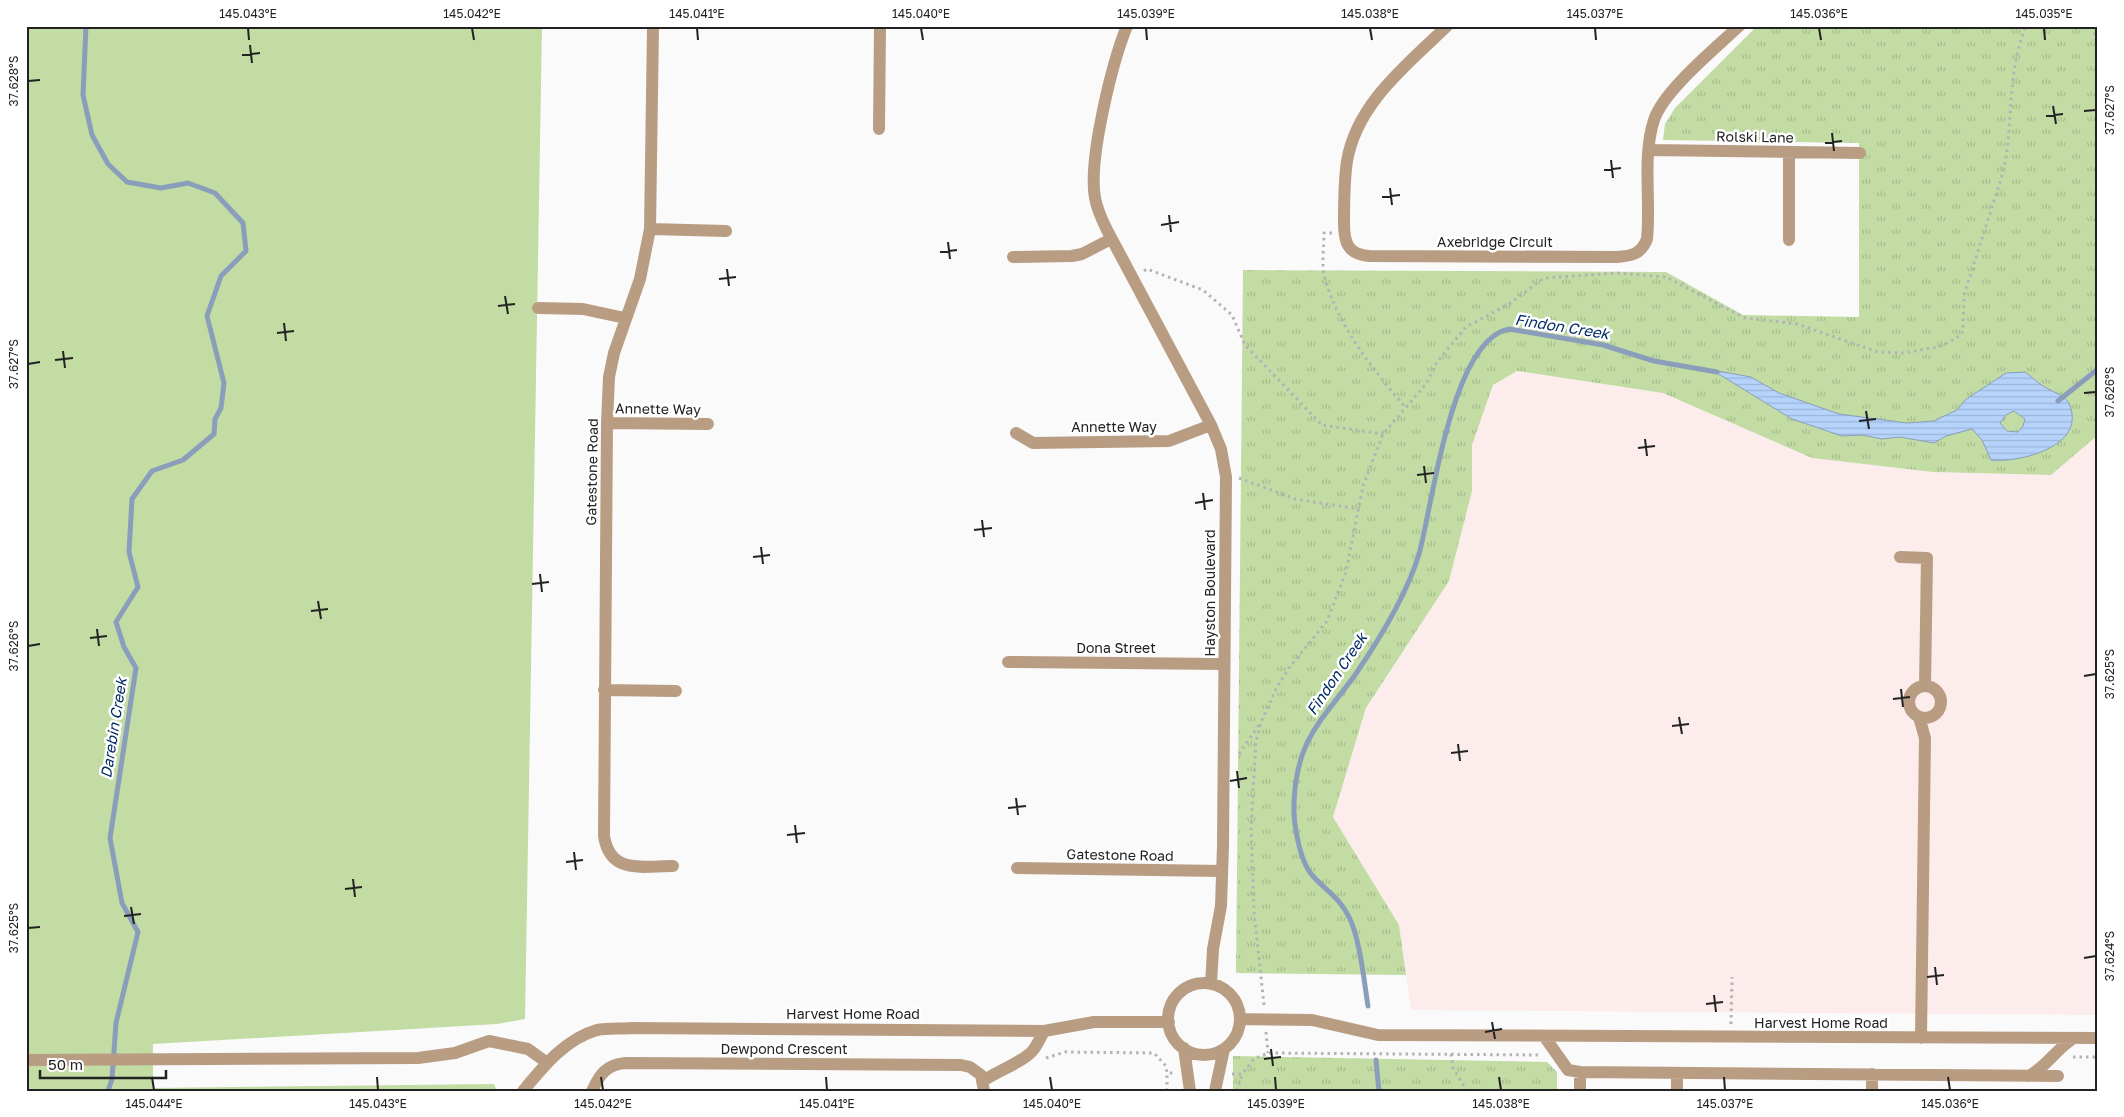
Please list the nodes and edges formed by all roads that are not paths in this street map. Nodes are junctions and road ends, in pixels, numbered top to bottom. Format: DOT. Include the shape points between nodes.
graph roads {
  1 [pos="653,26"];
  2 [pos="880,26"];
  3 [pos="1127,26"];
  4 [pos="1447,26"];
  5 [pos="1739,26"];
  6 [pos="879,129"];
  7 [pos="1650,150"];
  8 [pos="1789,152"];
  9 [pos="1860,153"];
  10 [pos="650,229"];
  11 [pos="726,231"];
  12 [pos="1111,238"];
  13 [pos="1789,240"];
  14 [pos="1013,257"];
  15 [pos="538,308"];
  16 [pos="625,318"];
  17 [pos="607,423"];
  18 [pos="708,424"];
  19 [pos="1211,425"];
  20 [pos="1016,433"];
  21 [pos="1900,557"];
  22 [pos="1008,662"];
  23 [pos="1224,664"];
  24 [pos="1925,686"];
  25 [pos="604,690"];
  26 [pos="676,691"];
  27 [pos="1933,716"];
  28 [pos="1918,717"];
  29 [pos="1925,738"];
  30 [pos="673,866"];
  31 [pos="1017,868"];
  32 [pos="1222,871"];
  33 [pos="1211,984"];
  34 [pos="1240,1019"];
  35 [pos="1169,1022"];
  36 [pos="1044,1031"];
  37 [pos="1544,1036"];
  38 [pos="1921,1038"];
  39 [pos="2074,1038"];
  40 [pos="2098,1038"];
  41 [pos="1184,1048"];
  42 [pos="1224,1049"];
  43 [pos="26,1060"];
  44 [pos="546,1062"];
  45 [pos="1580,1072"];
  46 [pos="1677,1073"];
  47 [pos="1872,1074"];
  48 [pos="2029,1076"];
  49 [pos="2058,1076"];
  50 [pos="984,1086"];
  51 [pos="523,1091"];
  52 [pos="592,1091"];
  53 [pos="1190,1091"];
  54 [pos="1215,1091"];
  55 [pos="1580,1091"];
  56 [pos="1677,1091"];
  57 [pos="1872,1091"];
  1 -- 10 [label="street, Gatestone Road"];
  2 -- 6 [label="street"];
  3 -- 12 [label="street, Hayston Boulevard" via="1116,61 1095,160 1095,199"];
  4 -- 7 [label="street, Axebridge Circuit" via="1385,88 1358,126 1346,170 1344,233 1348,247 1361,255 1617,258 1634,255 1647,239"];
  5 -- 7 [label="street, Axebridge Circuit" via="1665,101 1654,118"];
  7 -- 8 [label="street, Rolski Lane"];
  8 -- 9 [label="street, Rolski Lane"];
  8 -- 13 [label="street"];
  10 -- 11 [label="street"];
  10 -- 16 [label="street, Gatestone Road" via="640,279"];
  12 -- 14 [label="street" via="1072,256"];
  12 -- 19 [label="street, Hayston Boulevard"];
  15 -- 16 [label="street" via="583,309"];
  16 -- 17 [label="street, Gatestone Road" via="609,377"];
  17 -- 18 [label="street, Annette Way"];
  17 -- 25 [label="street, Gatestone Road"];
  19 -- 20 [label="street, Annette Way" via="1169,442 1033,443"];
  19 -- 23 [label="street, Hayston Boulevard" via="1221,449 1226,477"];
  21 -- 24 [label="street" via="1927,558"];
  22 -- 23 [label="street, Dona Street"];
  23 -- 32 [label="street, Hayston Boulevard"];
  24 -- 27 [label="street" via="1936,690 1941,699 1940,710"];
  24 -- 28 [label="street" via="1916,689 1910,697 1910,707"];
  25 -- 26 [label="street"];
  25 -- 30 [label="street, Gatestone Road" via="604,836 607,852 621,864"];
  27 -- 28 [label="street"];
  27 -- 29 [label="street"];
  28 -- 29 [label="street"];
  29 -- 38 [label="street"];
  31 -- 32 [label="street, Gatestone Road"];
  32 -- 33 [label="street, Hayston Boulevard"];
  33 -- 34 [label="street" via="1232,996"];
  33 -- 35 [label="street" via="1189,986 1180,993 1173,1001"];
  34 -- 37 [label="street, Harvest Home Road" via="1312,1020 1378,1035"];
  34 -- 42 [label="street" via="1233,1041"];
  35 -- 36 [label="street, Harvest Home Road" via="1094,1022"];
  35 -- 41 [label="street" via="1171,1032"];
  36 -- 44 [label="street, Harvest Home Road" via="597,1030 571,1043"];
  36 -- 50 [label="street, Dewpond Crescent" via="1034,1050 1025,1058 997,1071"];
  37 -- 38 [label="street, Harvest Home Road"];
  37 -- 45 [label="street" via="1568,1070"];
  38 -- 39 [label="street, Harvest Home Road"];
  39 -- 40 [label="street, Harvest Home Road"];
  39 -- 48 [label="street"];
  41 -- 42 [label="street" via="1204,1055"];
  41 -- 53 [label="street"];
  42 -- 54 [label="street"];
  43 -- 44 [label="street" via="418,1058 456,1053 489,1041 528,1049"];
  44 -- 51 [label="street, Harvest Home Road"];
  45 -- 46 [label="street"];
  45 -- 55 [label="street"];
  46 -- 47 [label="street"];
  46 -- 56 [label="street"];
  47 -- 48 [label="street"];
  47 -- 57 [label="street"];
  48 -- 49 [label="street"];
  50 -- 52 [label="street, Dewpond Crescent" via="976,1070 961,1065 625,1062 603,1071"];
}
